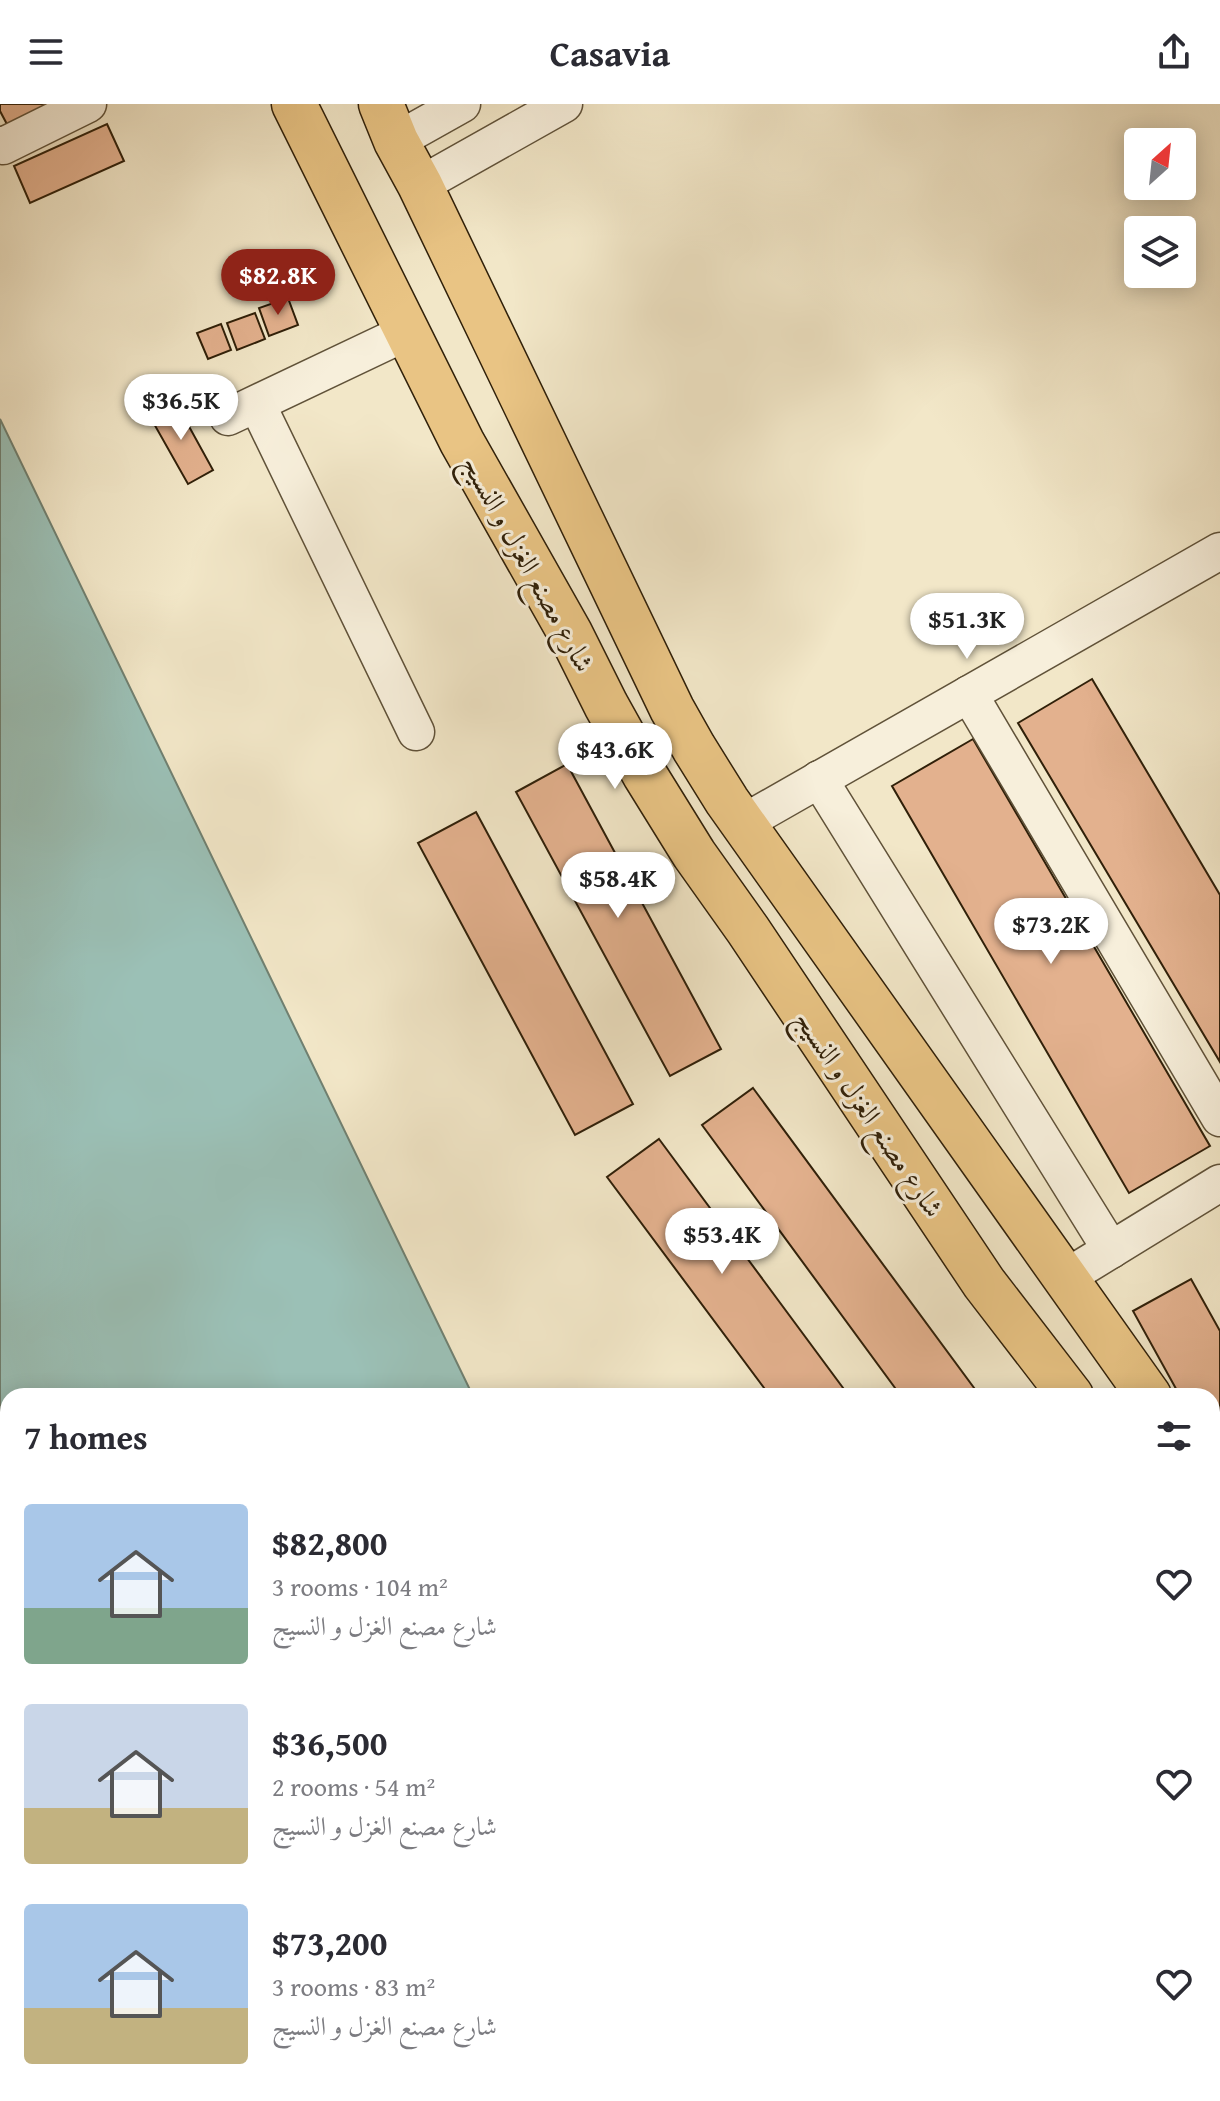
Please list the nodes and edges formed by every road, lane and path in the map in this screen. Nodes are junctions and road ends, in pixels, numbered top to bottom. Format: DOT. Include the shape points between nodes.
graph roads {
  1 [pos="294,104"];
  2 [pos="462,104"];
  3 [pos="564,104"];
  4 [pos="72,107"];
  5 [pos="389,123"];
  6 [pos="0,145"];
  7 [pos="420,185"];
  8 [pos="407,332"];
  9 [pos="1218,557"];
  10 [pos="969,694"];
  11 [pos="416,732"];
  12 [pos="819,779"];
  13 [pos="743,823"];
  14 [pos="1220,1118"];
  15 [pos="1220,1183"];
  16 [pos="1111,1250"];
  17 [pos="1065,1278"];
  18 [pos="1065,1388"];
  19 [pos="1143,1388"];
  1 -- 8 [label="main road, شارع مصنع الغزل و النسيج"];
  2 -- 5 [label="street"];
  3 -- 7 [label="street"];
  4 -- 6 [label="street"];
  5 -- 7 [label="main road"];
  7 -- 13 [label="main road" via="672,709"];
  8 -- 11 [label="street" via="243,410"];
  8 -- 18 [label="main road, شارع مصنع الغزل و النسيج" via="606,705 694,854 984,1283"];
  9 -- 10 [label="street"];
  10 -- 12 [label="street"];
  10 -- 14 [label="street"];
  12 -- 13 [label="street"];
  12 -- 16 [label="street"];
  13 -- 17 [label="main road"];
  15 -- 16 [label="street"];
  16 -- 17 [label="street"];
  17 -- 19 [label="main road"];
}
